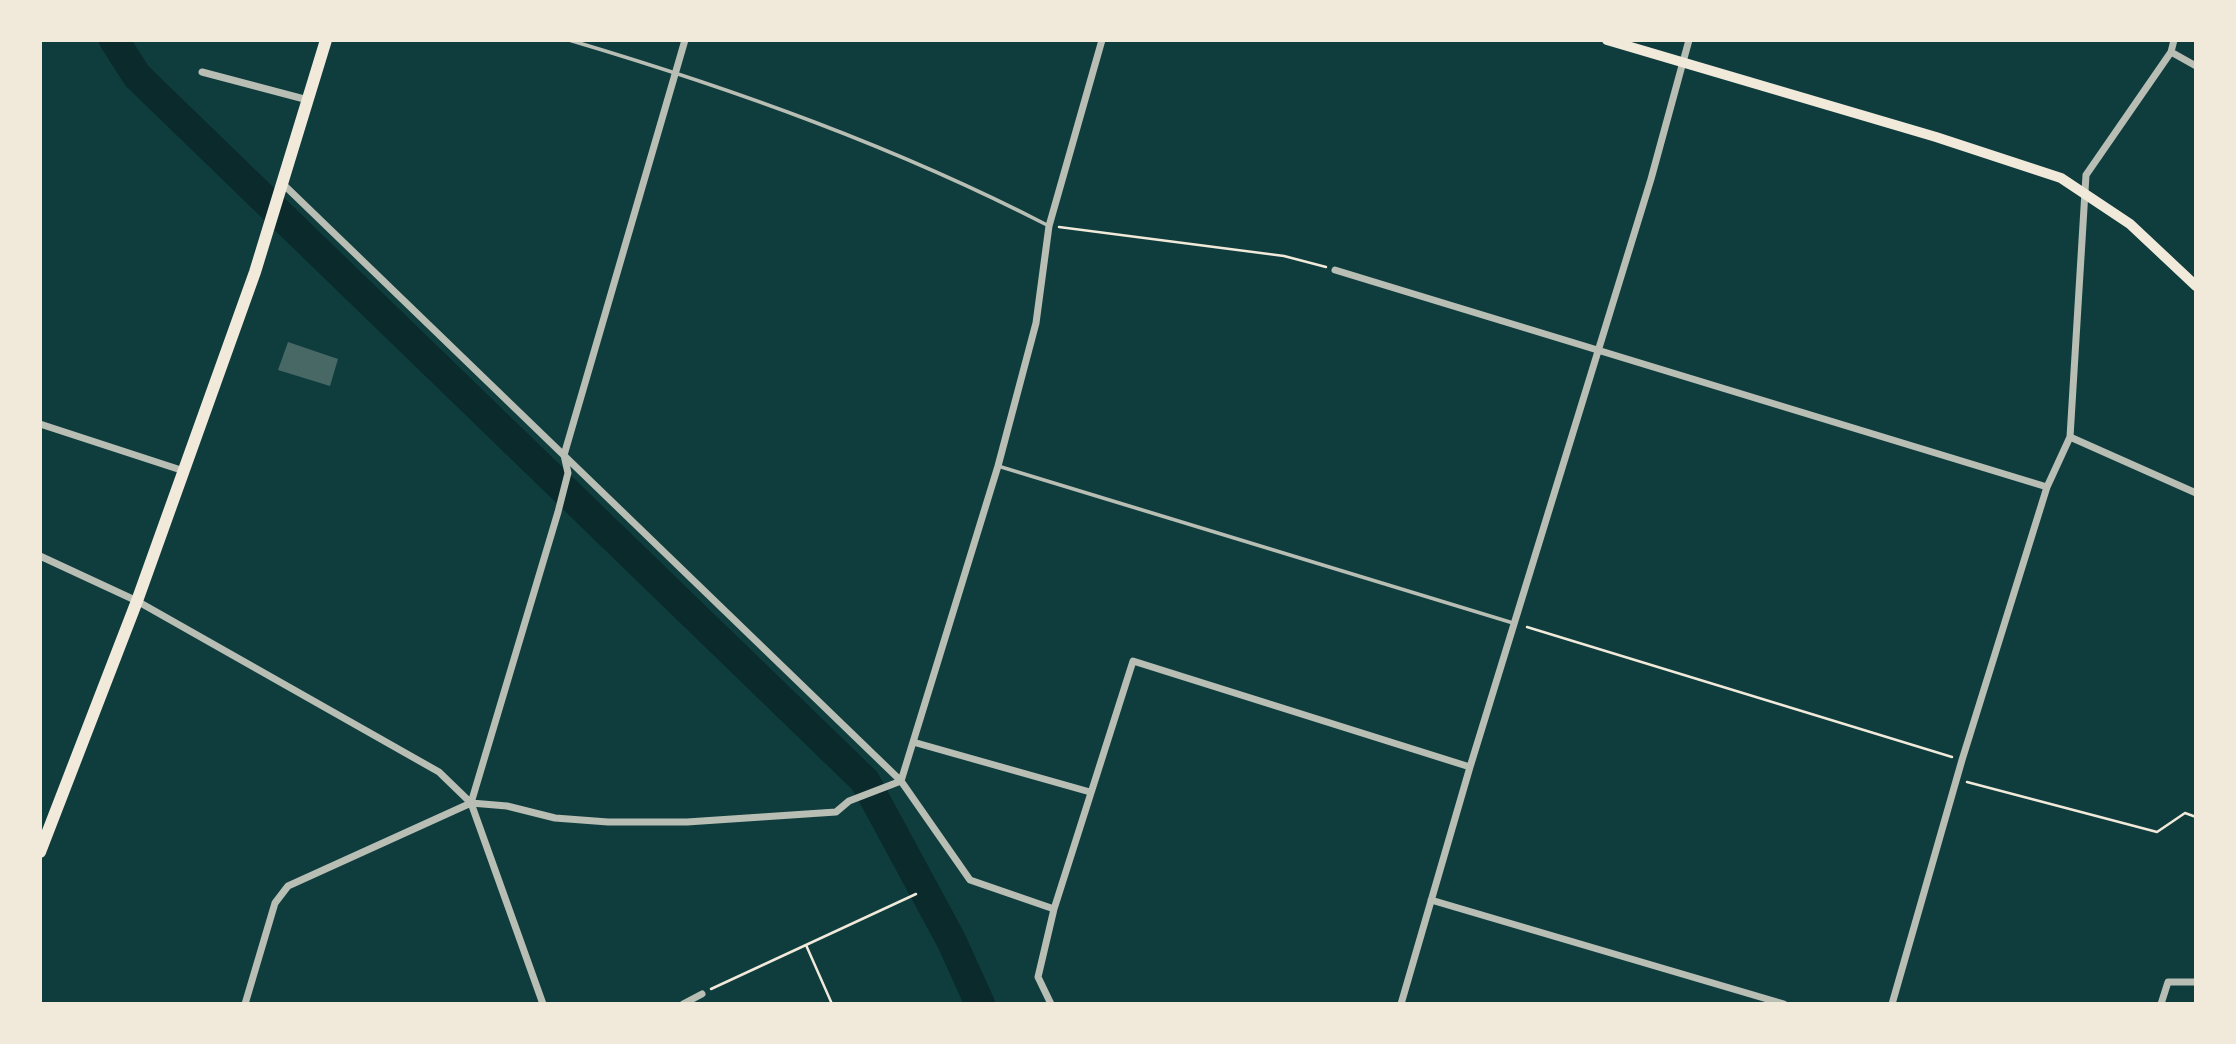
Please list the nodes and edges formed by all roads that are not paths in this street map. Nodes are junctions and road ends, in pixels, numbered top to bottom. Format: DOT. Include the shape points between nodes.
graph roads {
  1 [pos="326,40"];
  2 [pos="569,40"];
  3 [pos="685,40"];
  4 [pos="1102,40"];
  5 [pos="1607,40"];
  6 [pos="1689,40"];
  7 [pos="2174,40"];
  8 [pos="2171,52"];
  9 [pos="1682,62"];
  10 [pos="2196,65"];
  11 [pos="202,72"];
  12 [pos="675,72"];
  13 [pos="308,100"];
  14 [pos="282,189"];
  15 [pos="2086,192"];
  16 [pos="1049,226"];
  17 [pos="1335,270"];
  18 [pos="2196,286"];
  19 [pos="1597,350"];
  20 [pos="40,424"];
  21 [pos="2070,437"];
  22 [pos="564,455"];
  23 [pos="998,466"];
  24 [pos="184,471"];
  25 [pos="2047,487"];
  26 [pos="2196,493"];
  27 [pos="40,556"];
  28 [pos="136,601"];
  29 [pos="1515,624"];
  30 [pos="913,742"];
  31 [pos="1470,767"];
  32 [pos="901,780"];
  33 [pos="1090,792"];
  34 [pos="471,803"];
  35 [pos="40,852"];
  36 [pos="1431,900"];
  37 [pos="1054,909"];
  38 [pos="2196,982"];
  39 [pos="702,994"];
  40 [pos="245,1004"];
  41 [pos="543,1004"];
  42 [pos="683,1004"];
  43 [pos="1051,1004"];
  44 [pos="1401,1004"];
  45 [pos="1784,1004"];
  46 [pos="1892,1004"];
  47 [pos="2161,1004"];
  1 -- 13 [label="main road"];
  2 -- 12 [label="lane"];
  3 -- 12 [label="street"];
  4 -- 16 [label="street"];
  5 -- 9 [label="main road"];
  6 -- 9 [label="street"];
  7 -- 8 [label="street"];
  8 -- 10 [label="street"];
  8 -- 15 [label="street" via="2086,175"];
  9 -- 15 [label="main road" via="2036,168"];
  9 -- 19 [label="street"];
  11 -- 13 [label="street"];
  12 -- 16 [label="lane" via="832,127"];
  12 -- 22 [label="street"];
  13 -- 14 [label="main road"];
  14 -- 22 [label="street"];
  14 -- 24 [label="main road"];
  15 -- 18 [label="main road" via="2130,224"];
  15 -- 21 [label="street"];
  16 -- 23 [label="street" via="1037,323"];
  17 -- 19 [label="street"];
  19 -- 25 [label="street"];
  19 -- 29 [label="street"];
  20 -- 24 [label="street"];
  21 -- 25 [label="street"];
  21 -- 26 [label="street"];
  22 -- 32 [label="street"];
  22 -- 34 [label="street" via="568,473 558,512"];
  23 -- 29 [label="lane"];
  23 -- 30 [label="street"];
  24 -- 28 [label="main road"];
  25 -- 46 [label="street"];
  27 -- 28 [label="street"];
  28 -- 34 [label="street" via="439,772"];
  28 -- 35 [label="main road"];
  29 -- 31 [label="street"];
  30 -- 32 [label="street"];
  30 -- 33 [label="street"];
  31 -- 33 [label="street" via="1133,662"];
  31 -- 36 [label="street"];
  32 -- 34 [label="street" via="836,811 687,822 555,818"];
  32 -- 37 [label="street" via="970,880"];
  33 -- 37 [label="street"];
  34 -- 40 [label="street" via="288,886 275,904"];
  34 -- 41 [label="street"];
  36 -- 44 [label="street"];
  36 -- 45 [label="street"];
  37 -- 43 [label="street" via="1038,977"];
  38 -- 47 [label="street" via="2168,982"];
  39 -- 42 [label="street"];
}
